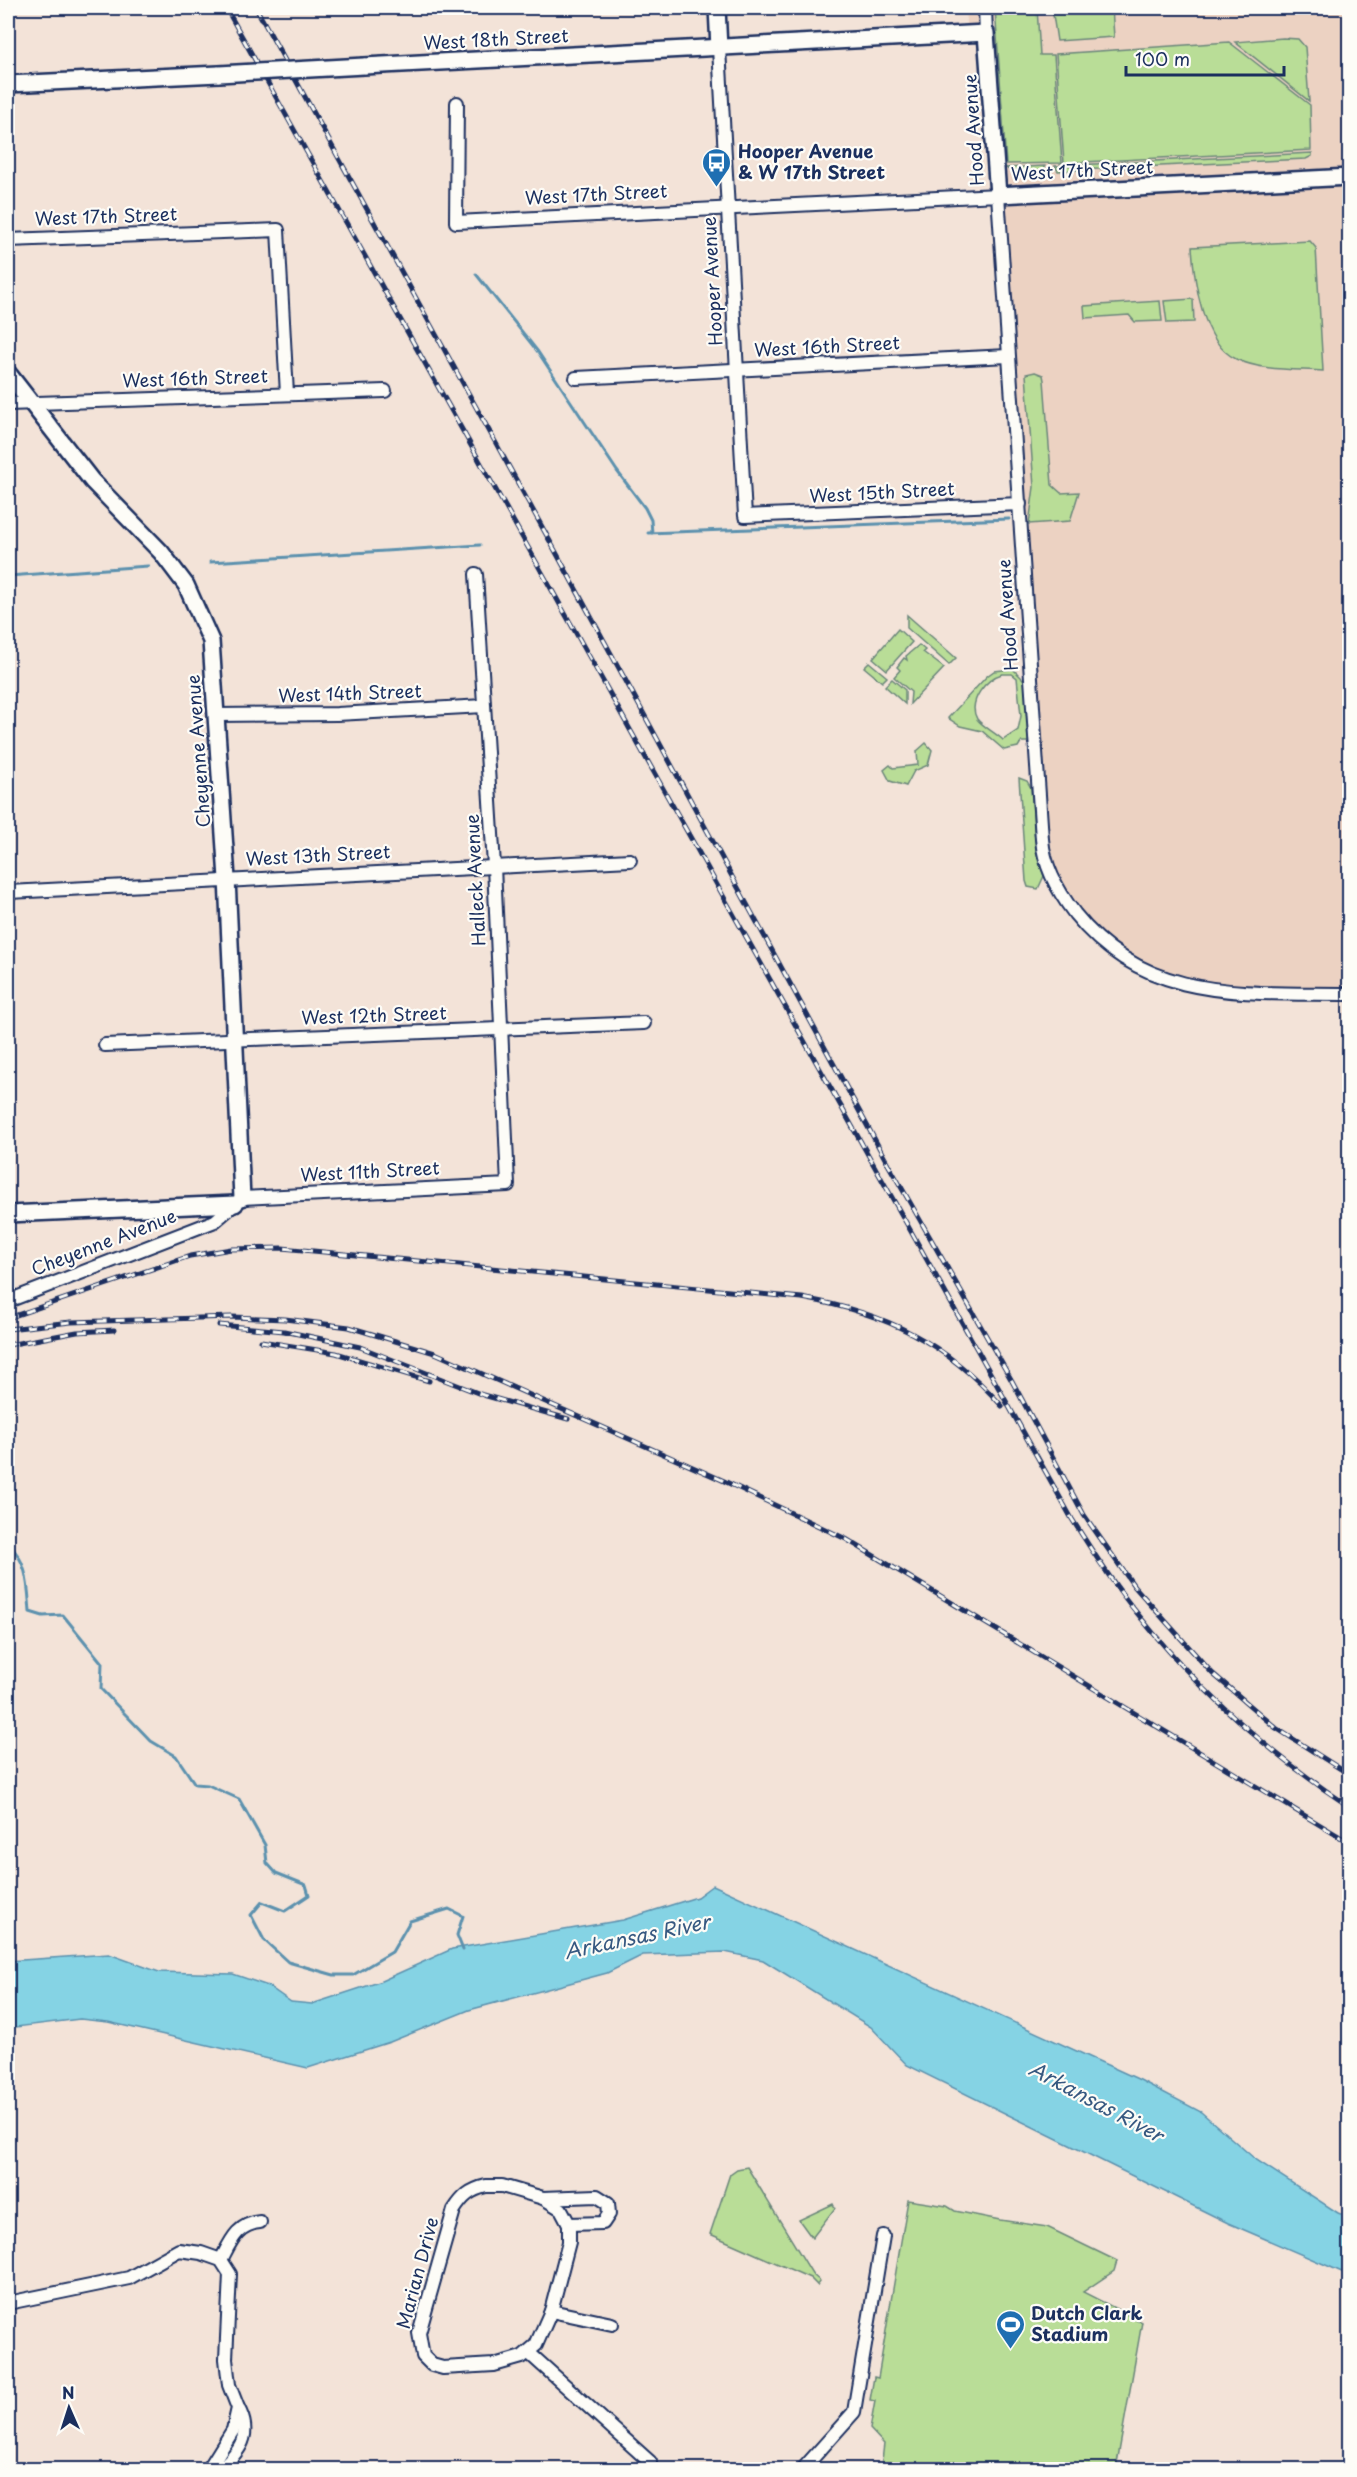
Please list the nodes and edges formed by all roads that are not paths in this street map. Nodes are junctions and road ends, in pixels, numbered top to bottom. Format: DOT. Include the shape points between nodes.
graph roads {
  1 [pos="717,8"];
  2 [pos="985,8"];
  3 [pos="986,33"];
  4 [pos="719,48"];
  5 [pos="8,84"];
  6 [pos="457,103"];
  7 [pos="1350,177"];
  8 [pos="998,195"];
  9 [pos="729,208"];
  10 [pos="8,240"];
  11 [pos="1008,356"];
  12 [pos="736,370"];
  13 [pos="8,373"];
  14 [pos="576,378"];
  15 [pos="385,391"];
  16 [pos="287,394"];
  17 [pos="31,402"];
  18 [pos="8,404"];
  19 [pos="1020,504"];
  20 [pos="745,516"];
  21 [pos="476,574"];
  22 [pos="484,706"];
  23 [pos="217,715"];
  24 [pos="630,860"];
  25 [pos="494,866"];
  26 [pos="227,879"];
  27 [pos="9,892"];
  28 [pos="1350,994"];
  29 [pos="644,1023"];
  30 [pos="500,1030"];
  31 [pos="235,1039"];
  32 [pos="105,1045"];
  33 [pos="508,1185"];
  34 [pos="238,1201"];
  35 [pos="13,1214"];
  36 [pos="8,1301"];
  37 [pos="543,2198"];
  38 [pos="260,2223"];
  39 [pos="569,2224"];
  40 [pos="883,2236"];
  41 [pos="221,2260"];
  42 [pos="8,2303"];
  43 [pos="551,2311"];
  44 [pos="612,2324"];
  45 [pos="529,2353"];
  46 [pos="238,2408"];
  47 [pos="653,2467"];
  48 [pos="208,2469"];
  49 [pos="219,2469"];
  50 [pos="802,2469"];
  1 -- 4 [label="street, Hooper Avenue"];
  2 -- 3 [label="street, Hood Avenue"];
  3 -- 4 [label="street, West 18th Street"];
  3 -- 8 [label="street, Hood Avenue"];
  4 -- 5 [label="street, West 18th Street, bridge"];
  4 -- 9 [label="street, Hooper Avenue"];
  6 -- 9 [label="street, West 17th Street" via="456,222"];
  7 -- 8 [label="street, West 17th Street"];
  8 -- 9 [label="street, West 17th Street"];
  8 -- 11 [label="street, Hood Avenue"];
  9 -- 12 [label="street, Hooper Avenue"];
  10 -- 16 [label="street, West 17th Street" via="278,230"];
  11 -- 12 [label="street, West 16th Street"];
  11 -- 19 [label="street, Hood Avenue"];
  12 -- 14 [label="street, West 16th Street"];
  12 -- 20 [label="street, Hooper Avenue"];
  13 -- 17 [label="street, Cheyenne Avenue"];
  15 -- 16 [label="street, West 16th Street"];
  16 -- 17 [label="street, West 16th Street"];
  17 -- 18 [label="street, West 16th Street"];
  17 -- 23 [label="street, Cheyenne Avenue" via="92,481 161,552 186,585 211,641"];
  19 -- 20 [label="street, West 15th Street"];
  19 -- 28 [label="street, Hood Avenue" via="1042,849 1067,903 1092,934 1113,951 1170,981 1216,990"];
  21 -- 22 [label="street, Halleck Avenue"];
  22 -- 23 [label="street, West 14th Street" via="337,714"];
  22 -- 25 [label="street, Halleck Avenue"];
  23 -- 26 [label="street, Cheyenne Avenue"];
  24 -- 25 [label="street, West 13th Street"];
  25 -- 26 [label="street, West 13th Street"];
  25 -- 30 [label="street, Halleck Avenue"];
  26 -- 27 [label="street, West 13th Street"];
  26 -- 31 [label="street, Cheyenne Avenue"];
  29 -- 30 [label="street, West 12th Street"];
  30 -- 31 [label="street, West 12th Street"];
  30 -- 33 [label="street, Halleck Avenue"];
  31 -- 32 [label="street, West 12th Street"];
  31 -- 34 [label="street, Cheyenne Avenue"];
  33 -- 34 [label="street, West 11th Street"];
  34 -- 35 [label="street, West 11th Street"];
  34 -- 36 [label="street, Cheyenne Avenue" via="214,1221"];
  37 -- 39 [label="street, Marian Drive" via="561,2209"];
  37 -- 39 [label="street, Marian Drive" via="597,2196 608,2203 609,2214 603,2223"];
  37 -- 45 [label="street, Marian Drive" via="501,2186 474,2189 462,2197 454,2210 419,2333 423,2356 432,2365 443,2368 494,2365"];
  38 -- 41 [label="street" via="245,2225 237,2231"];
  39 -- 43 [label="street" via="569,2242"];
  40 -- 50 [label="street" via="854,2412"];
  41 -- 42 [label="street" via="179,2250 129,2278"];
  41 -- 46 [label="street" via="230,2274 226,2359 229,2385"];
  43 -- 44 [label="street"];
  43 -- 45 [label="street"];
  45 -- 47 [label="street"];
  46 -- 48 [label="street" via="233,2430"];
  46 -- 49 [label="street" via="246,2422 246,2432 237,2451"];
}
